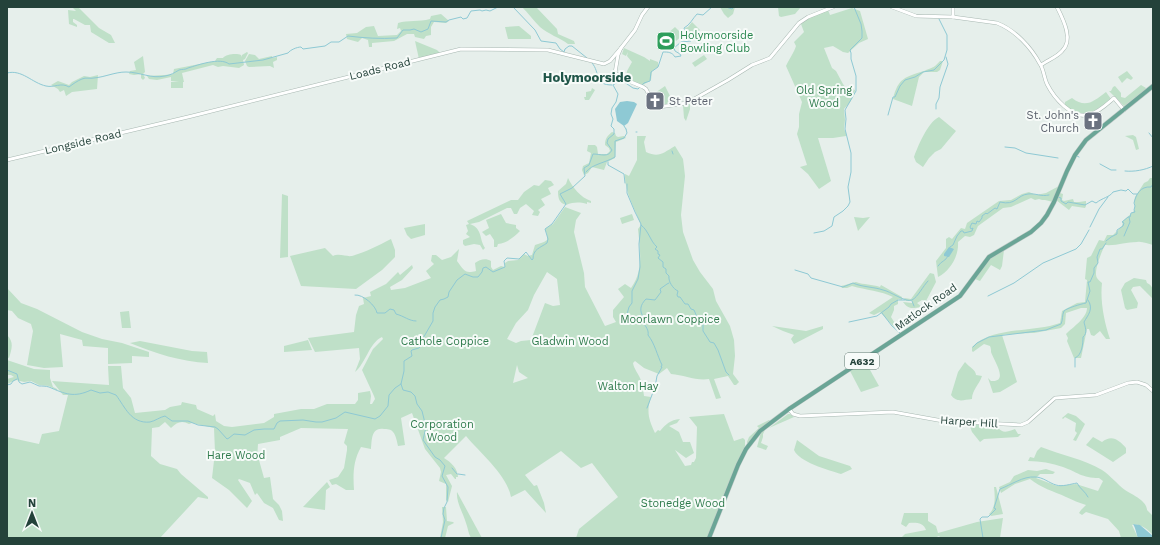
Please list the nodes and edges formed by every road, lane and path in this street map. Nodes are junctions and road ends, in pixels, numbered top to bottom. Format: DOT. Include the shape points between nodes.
graph roads {
  1 [pos="648,7"];
  2 [pos="833,7"];
  3 [pos="892,7"];
  4 [pos="953,7"];
  5 [pos="1057,7"];
  6 [pos="953,17"];
  7 [pos="621,48"];
  8 [pos="1041,64"];
  9 [pos="1153,86"];
  10 [pos="1124,110"];
  11 [pos="159,124"];
  12 [pos="7,160"];
  13 [pos="1153,391"];
  14 [pos="789,408"];
  15 [pos="709,538"];
  1 -- 7 [label="street"];
  2 -- 7 [label="street" via="799,23 770,58 752,65 687,103 659,107 642,86 615,73"];
  3 -- 6 [label="street" via="916,16"];
  4 -- 6 [label="street"];
  5 -- 8 [label="street" via="1065,26 1067,43 1062,52"];
  6 -- 8 [label="street" via="997,23 1006,27 1029,47"];
  7 -- 11 [label="street, Loads Road" via="604,64 548,50 461,49"];
  8 -- 10 [label="street" via="1050,89 1072,112 1080,115 1090,114 1114,98"];
  9 -- 10 [label="main road, Matlock Road / A632"];
  10 -- 14 [label="main road, Matlock Road / A632" via="1081,146 1041,223 1031,232 988,257 960,296"];
  11 -- 12 [label="street, Longside Road"];
  13 -- 14 [label="street, Harper Hill" via="1140,383 1128,383 1096,395 1055,398 1028,422 1021,425 943,421 893,412 800,416 793,414"];
  14 -- 15 [label="main road, Matlock Road / A632" via="760,431 746,449"];
}
